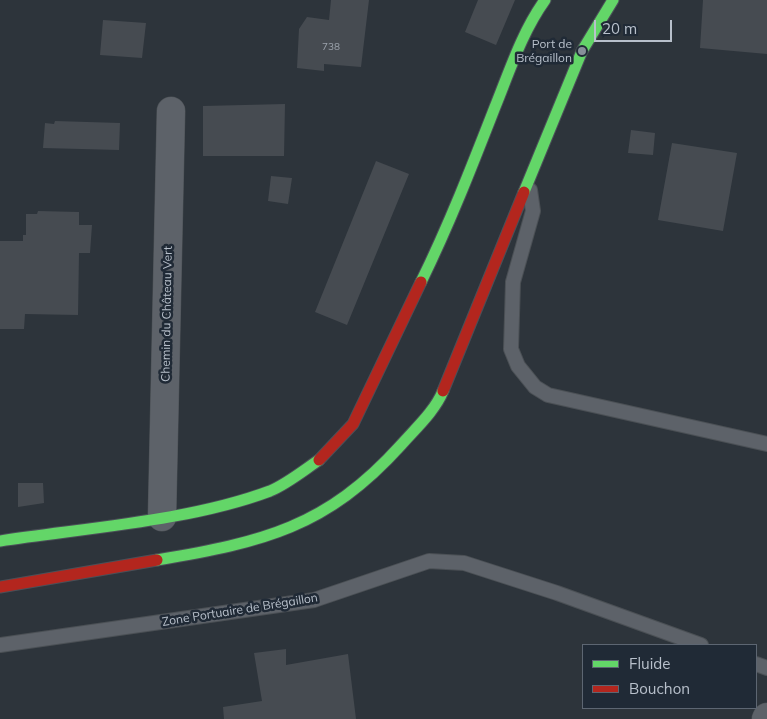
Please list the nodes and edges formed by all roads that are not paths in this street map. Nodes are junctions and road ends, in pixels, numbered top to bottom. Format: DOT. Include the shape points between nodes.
graph roads {
  1 [pos="545,0"];
  2 [pos="613,0"];
  3 [pos="171,112"];
  4 [pos="528,183"];
  5 [pos="767,444"];
  6 [pos="162,517"];
  7 [pos="0,540"];
  8 [pos="0,587"];
  9 [pos="698,644"];
  10 [pos="0,646"];
  1 -- 6 [label="main road" via="514,60 443,238 353,424 319,460 272,490 222,505"];
  2 -- 4 [label="main road" via="582,52"];
  3 -- 6 [label="street, Chemin du Château Vert"];
  4 -- 5 [label="lane" via="533,211 513,282 511,349 518,366 535,387 548,394"];
  4 -- 8 [label="main road" via="440,398 380,470 333,506 286,530 211,550"];
  6 -- 7 [label="main road"];
  9 -- 10 [label="lane, Zone Portuaire de Brégaillon" via="464,563 429,561 314,600"];
}
